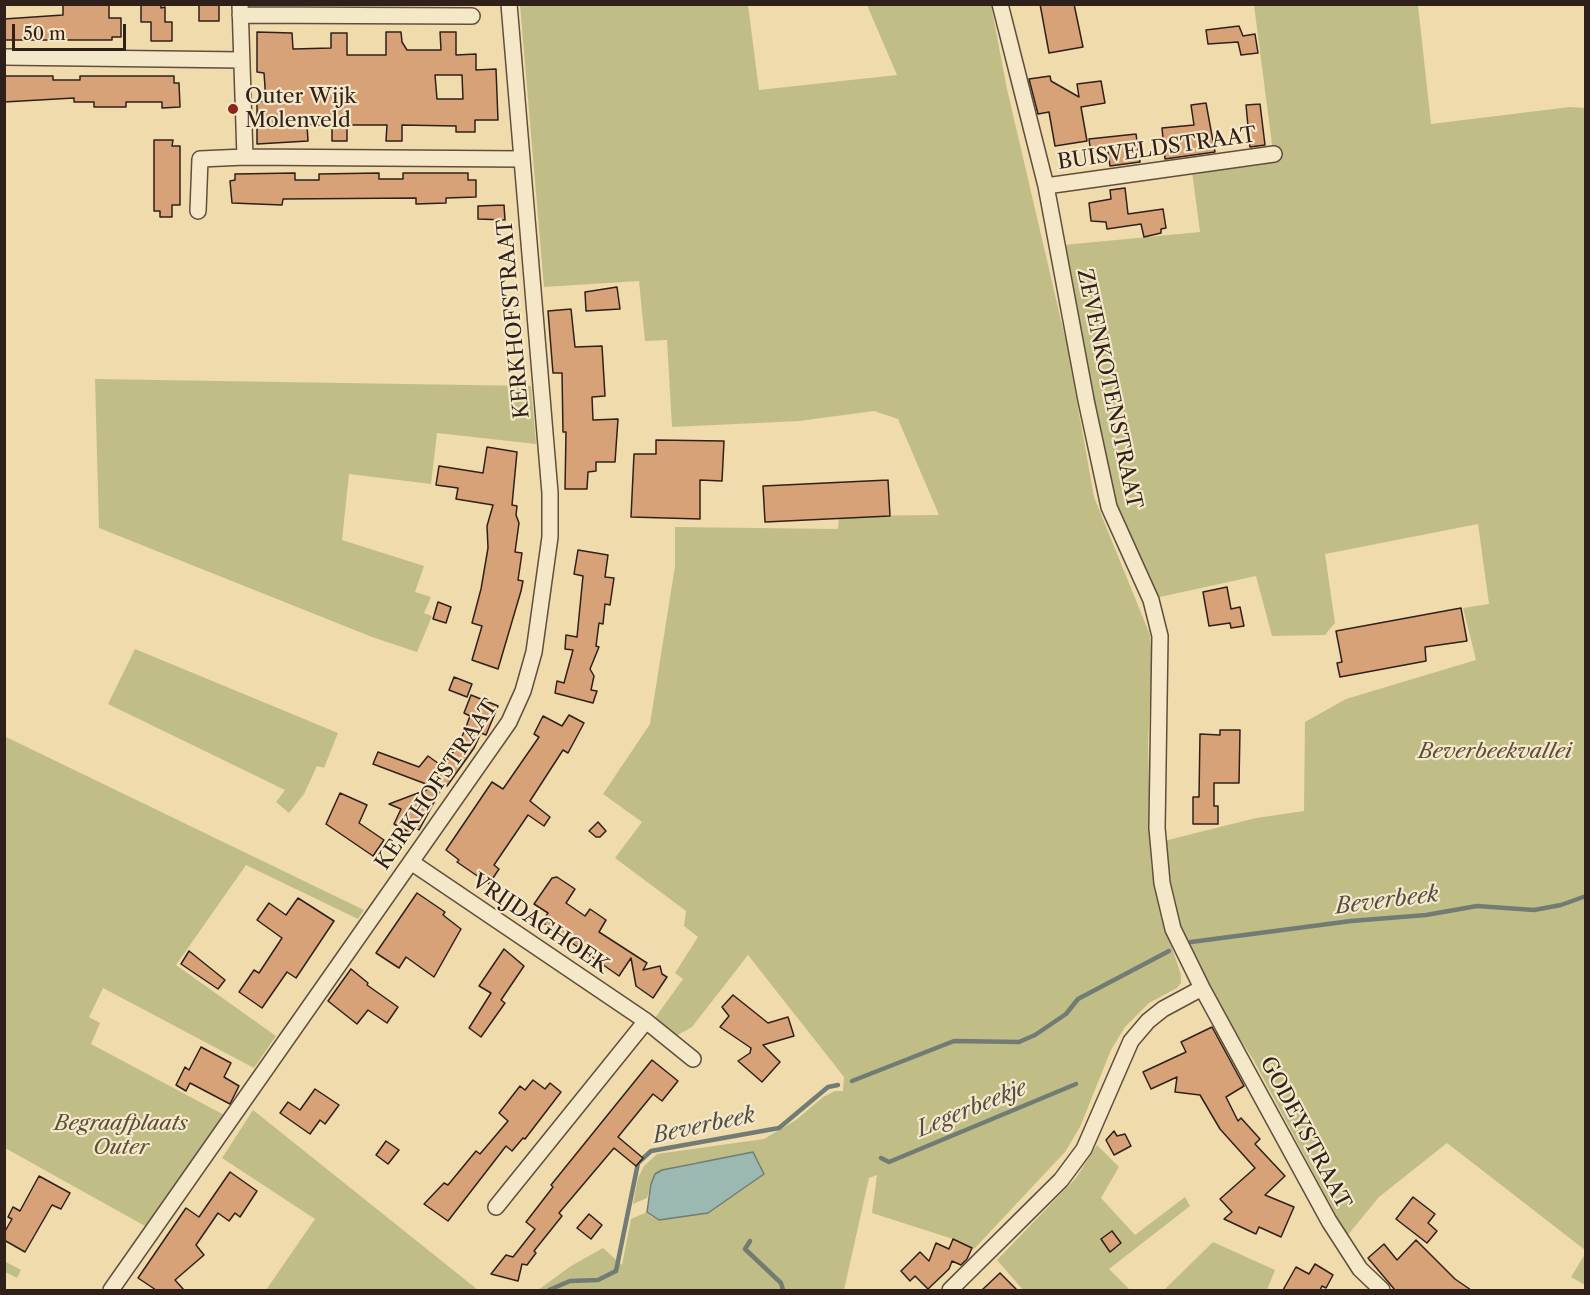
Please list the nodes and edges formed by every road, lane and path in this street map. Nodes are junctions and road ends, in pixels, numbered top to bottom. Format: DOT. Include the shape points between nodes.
graph roads {
  1 [pos="509,4"];
  2 [pos="1000,4"];
  3 [pos="240,10"];
  4 [pos="472,16"];
  5 [pos="4,57"];
  6 [pos="242,60"];
  7 [pos="1274,154"];
  8 [pos="244,157"];
  9 [pos="522,159"];
  10 [pos="1046,186"];
  11 [pos="198,211"];
  12 [pos="411,862"];
  13 [pos="1202,988"];
  14 [pos="646,1021"];
  15 [pos="693,1059"];
  16 [pos="496,1208"];
  17 [pos="111,1290"];
  18 [pos="950,1290"];
  19 [pos="1382,1290"];
  1 -- 9 [label="street, KERKHOFSTRAAT"];
  2 -- 10 [label="street, ZEVENKOTENSTRAAT"];
  3 -- 4 [label="street"];
  3 -- 6 [label="street"];
  5 -- 6 [label="street"];
  6 -- 8 [label="street"];
  7 -- 10 [label="street, BUISVELDSTRAAT"];
  8 -- 9 [label="street"];
  8 -- 11 [label="street" via="200,159"];
  9 -- 12 [label="street, KERKHOFSTRAAT" via="550,494 550,537 534,652 524,691 508,722"];
  10 -- 13 [label="street, ZEVENKOTENSTRAAT" via="1109,507 1151,600 1160,636 1157,828 1162,883 1173,929"];
  12 -- 14 [label="street, VRIJDAGHOEK"];
  12 -- 17 [label="street, KERKHOFSTRAAT"];
  13 -- 18 [label="street" via="1163,1009 1131,1041 1084,1149 1060,1180"];
  13 -- 19 [label="street, GODEYSTRAAT" via="1329,1221 1360,1269"];
  14 -- 15 [label="street, VRIJDAGHOEK"];
  14 -- 16 [label="street"];
}
